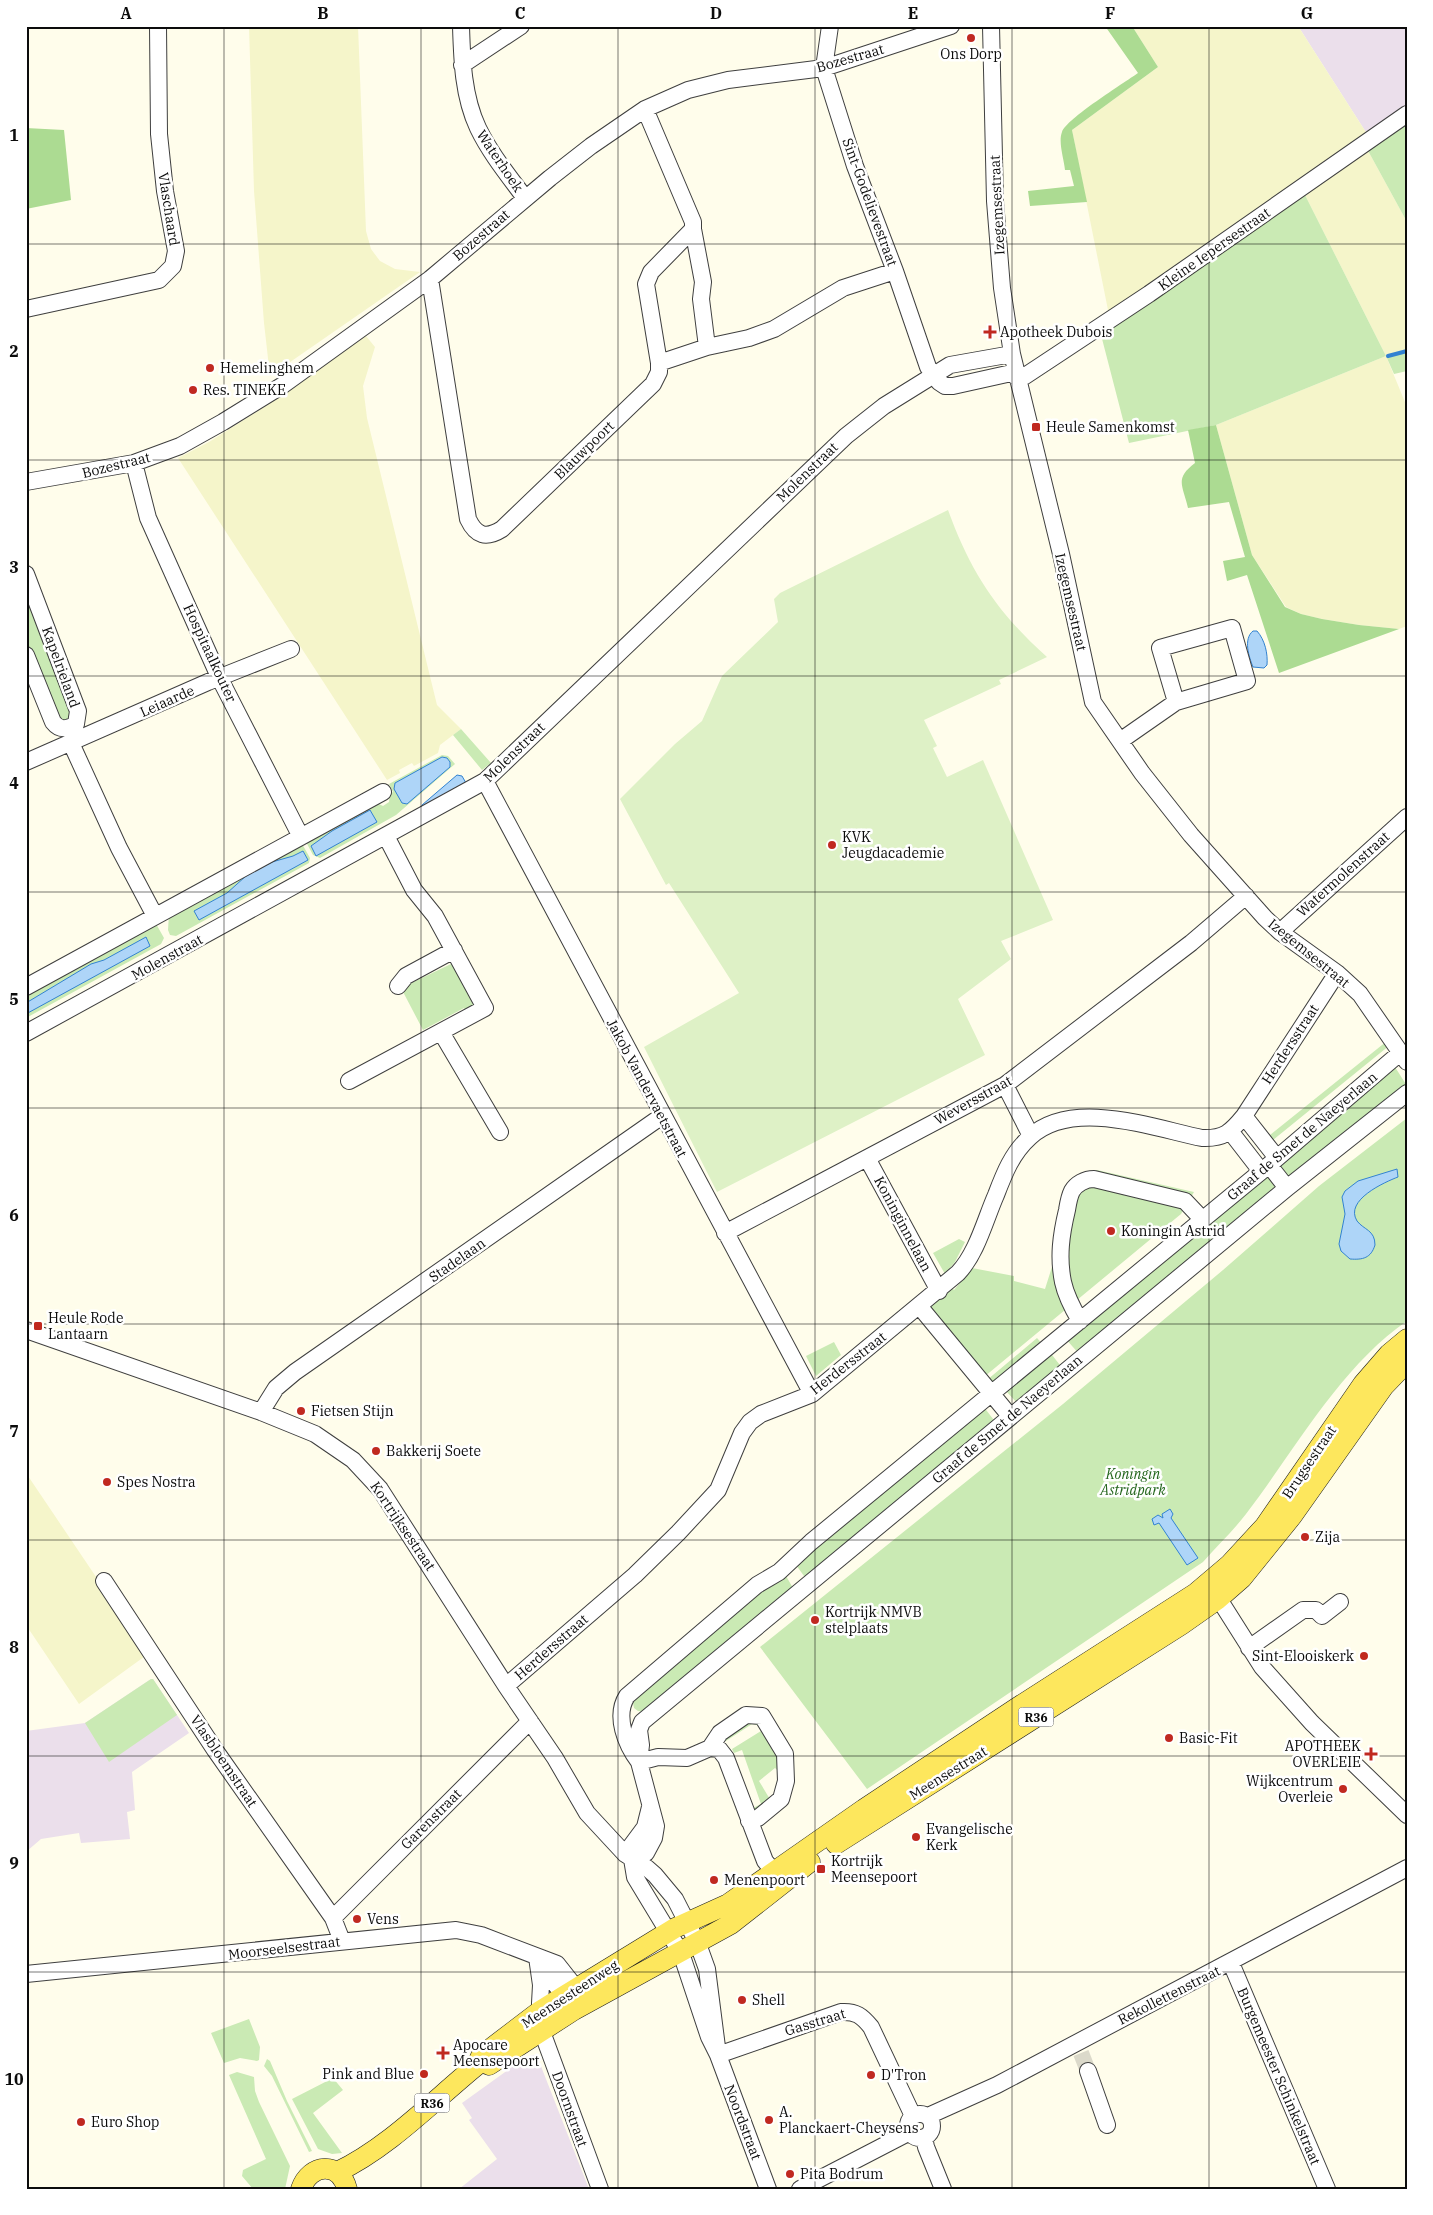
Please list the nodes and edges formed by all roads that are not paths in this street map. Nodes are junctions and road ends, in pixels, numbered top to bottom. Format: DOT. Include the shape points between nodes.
graph roads {
  1 [pos="158,26"];
  2 [pos="461,26"];
  3 [pos="521,26"];
  4 [pos="830,26"];
  5 [pos="951,26"];
  6 [pos="991,26"];
  7 [pos="462,65"];
  8 [pos="824,68"];
  9 [pos="645,109"];
  10 [pos="1407,114"];
  11 [pos="525,198"];
  12 [pos="693,229"];
  13 [pos="895,271"];
  14 [pos="430,279"];
  15 [pos="26,308"];
  16 [pos="707,347"];
  17 [pos="1012,354"];
  18 [pos="659,363"];
  19 [pos="934,375"];
  20 [pos="1016,375"];
  21 [pos="134,463"];
  22 [pos="26,482"];
  23 [pos="26,574"];
  24 [pos="292,649"];
  25 [pos="26,655"];
  26 [pos="220,679"];
  27 [pos="1176,702"];
  28 [pos="1120,741"];
  29 [pos="71,743"];
  30 [pos="26,762"];
  31 [pos="485,781"];
  32 [pos="383,792"];
  33 [pos="1407,817"];
  34 [pos="386,836"];
  35 [pos="301,837"];
  36 [pos="1246,896"];
  37 [pos="155,916"];
  38 [pos="1280,932"];
  39 [pos="454,950"];
  40 [pos="1337,973"];
  41 [pos="398,986"];
  42 [pos="26,987"];
  43 [pos="441,1032"];
  44 [pos="26,1033"];
  45 [pos="1403,1058"];
  46 [pos="349,1081"];
  47 [pos="1005,1085"];
  48 [pos="1407,1093"];
  49 [pos="662,1116"];
  50 [pos="1244,1116"];
  51 [pos="1230,1131"];
  52 [pos="500,1132"];
  53 [pos="1031,1136"];
  54 [pos="868,1158"];
  55 [pos="1269,1165"];
  56 [pos="1287,1188"];
  57 [pos="1203,1220"];
  58 [pos="725,1233"];
  59 [pos="939,1291"];
  60 [pos="920,1307"];
  61 [pos="1080,1321"];
  62 [pos="26,1330"];
  63 [pos="1407,1340"];
  64 [pos="1407,1362"];
  65 [pos="992,1393"];
  66 [pos="812,1394"];
  67 [pos="261,1412"];
  68 [pos="1010,1416"];
  69 [pos="787,1565"];
  70 [pos="104,1581"];
  71 [pos="804,1587"];
  72 [pos="1213,1591"];
  73 [pos="1340,1602"];
  74 [pos="1249,1648"];
  75 [pos="506,1686"];
  76 [pos="530,1720"];
  77 [pos="710,1748"];
  78 [pos="639,1762"];
  79 [pos="1407,1815"];
  80 [pos="749,1821"];
  81 [pos="628,1857"];
  82 [pos="1407,1868"];
  83 [pos="774,1872"];
  84 [pos="332,1918"];
  85 [pos="688,1924"];
  86 [pos="670,1932"];
  87 [pos="342,1941"];
  88 [pos="690,1948"];
  89 [pos="537,1957"];
  90 [pos="1230,1963"];
  91 [pos="26,1974"];
  92 [pos="575,1999"];
  93 [pos="541,2020"];
  94 [pos="718,2055"];
  95 [pos="1088,2071"];
  96 [pos="920,2116"];
  97 [pos="1107,2125"];
  98 [pos="917,2135"];
  99 [pos="349,2182"];
  100 [pos="301,2189"];
  101 [pos="600,2189"];
  102 [pos="768,2189"];
  103 [pos="800,2189"];
  104 [pos="944,2189"];
  105 [pos="1327,2189"];
  1 -- 15 [label="street, Vlaschaard" via="159,134 176,251 173,266 159,280"];
  2 -- 7 [label="street, Waterhoek"];
  3 -- 7 [label="street"];
  4 -- 8 [label="street, Sint-Godelievestraat"];
  5 -- 8 [label="street, Bozestraat"];
  6 -- 17 [label="street, Izegemsestraat" via="995,201 1002,288"];
  7 -- 11 [label="street, Waterhoek" via="477,127"];
  8 -- 9 [label="street, Bozestraat" via="728,80 688,90"];
  8 -- 13 [label="street, Sint-Godelievestraat" via="855,166"];
  9 -- 11 [label="street, Bozestraat"];
  9 -- 12 [label="street" via="693,222"];
  10 -- 20 [label="street, Kleine Iepersestraat" via="1149,294 1025,376"];
  11 -- 14 [label="street, Bozestraat"];
  12 -- 16 [label="street" via="703,282 701,299"];
  12 -- 18 [label="street" via="651,272 646,284"];
  13 -- 16 [label="street" via="844,288 774,329"];
  13 -- 19 [label="street, Sint-Godelievestraat" via="928,367"];
  14 -- 18 [label="street, Blauwpoort" via="468,519 474,530 483,534 492,535 502,529 652,384 659,372"];
  14 -- 21 [label="street, Bozestraat" via="283,384 223,422 180,446"];
  16 -- 18 [label="street"];
  17 -- 19 [label="street, Molenstraat" via="950,365"];
  17 -- 20 [label="street, Izegemsestraat"];
  19 -- 20 [label="street" via="945,386"];
  19 -- 31 [label="street, Molenstraat" via="884,406 832,448"];
  20 -- 28 [label="street, Izegemsestraat" via="1061,554 1093,702"];
  21 -- 22 [label="street, Bozestraat"];
  21 -- 26 [label="street, Hospitaalkouter" via="148,518"];
  23 -- 25 [label="street, Kapelrieland" via="78,711 76,724 63,729 53,722"];
  24 -- 26 [label="street, Leiaarde"];
  26 -- 29 [label="street, Leiaarde"];
  26 -- 35 [label="street, Hospitaalkouter"];
  27 -- 27 [label="street" via="1253,680 1238,626 1160,648"];
  27 -- 28 [label="street"];
  28 -- 36 [label="street, Izegemsestraat" via="1191,835"];
  29 -- 30 [label="street, Leiaarde"];
  29 -- 37 [label="street" via="119,848"];
  31 -- 34 [label="street, Molenstraat"];
  31 -- 49 [label="street, Jakob Vandervaetstraat"];
  32 -- 35 [label="street"];
  33 -- 38 [label="street, Watermolenstraat"];
  34 -- 39 [label="street" via="414,890 435,916"];
  34 -- 44 [label="street, Molenstraat"];
  35 -- 37 [label="street"];
  36 -- 38 [label="street, Izegemsestraat"];
  36 -- 47 [label="street, Weversstraat" via="1191,943"];
  37 -- 42 [label="street"];
  38 -- 40 [label="street, Izegemsestraat"];
  39 -- 41 [label="street" via="406,976"];
  39 -- 43 [label="street" via="485,1008"];
  40 -- 45 [label="street, Izegemsestraat" via="1372,1010"];
  40 -- 50 [label="street, Herdersstraat"];
  43 -- 46 [label="street"];
  43 -- 52 [label="street"];
  45 -- 55 [label="street, Graaf de Smet de Naeyerlaan"];
  47 -- 53 [label="street"];
  47 -- 54 [label="street, Weversstraat"];
  48 -- 56 [label="street, Graaf de Smet de Naeyerlaan"];
  49 -- 58 [label="street, Jakob Vandervaetstraat"];
  49 -- 67 [label="street, Stadelaan" via="295,1372 276,1388"];
  50 -- 51 [label="street, Herdersstraat"];
  50 -- 55 [label="street"];
  51 -- 53 [label="street, Herdersstraat" via="1214,1139 1202,1138 1105,1118 1084,1117 1048,1126"];
  51 -- 55 [label="street"];
  53 -- 59 [label="street, Herdersstraat" via="1009,1163 962,1270"];
  54 -- 58 [label="street, Weversstraat"];
  54 -- 59 [label="street, Koninginnelaan"];
  55 -- 56 [label="street"];
  55 -- 57 [label="street, Graaf de Smet de Naeyerlaan"];
  56 -- 68 [label="street, Graaf de Smet de Naeyerlaan"];
  57 -- 61 [label="street, Graaf de Smet de Naeyerlaan"];
  57 -- 61 [label="street" via="1185,1201 1094,1179 1088,1179 1072,1190 1060,1253 1064,1284"];
  58 -- 66 [label="street, Jakob Vandervaetstraat"];
  59 -- 60 [label="street, Herdersstraat"];
  60 -- 65 [label="street"];
  60 -- 66 [label="street, Herdersstraat"];
  61 -- 65 [label="street, Graaf de Smet de Naeyerlaan"];
  62 -- 67 [label="street, Kortrijksestraat"];
  63 -- 72 [label="main road, Brugsestraat / R36" via="1389,1354 1363,1384 1265,1526 1230,1565"];
  64 -- 72 [label="main road, Brugsestraat / R36" via="1384,1386 1286,1524 1242,1578"];
  65 -- 68 [label="street"];
  65 -- 69 [label="street, Graaf de Smet de Naeyerlaan"];
  66 -- 75 [label="street, Herdersstraat" via="750,1422 742,1433 718,1490 635,1575"];
  67 -- 75 [label="street, Kortrijksestraat" via="315,1434 338,1448 367,1473 386,1497"];
  68 -- 71 [label="street, Graaf de Smet de Naeyerlaan"];
  69 -- 71 [label="street"];
  69 -- 78 [label="street, Graaf de Smet de Naeyerlaan" via="757,1585 627,1696 622,1703 621,1717 629,1749"];
  70 -- 84 [label="street, Vlasbloemstraat" via="215,1750"];
  71 -- 78 [label="street, Graaf de Smet de Naeyerlaan" via="642,1722"];
  72 -- 74 [label="street"];
  72 -- 83 [label="main road, Meensestraat / R36" via="1159,1618 1015,1709"];
  72 -- 88 [label="main road, Meensestraat / R36" via="1181,1625 814,1859 748,1912"];
  73 -- 74 [label="street" via="1322,1616 1316,1610 1303,1610"];
  74 -- 79 [label="street" via="1312,1724"];
  75 -- 76 [label="street, Kortrijksestraat"];
  76 -- 81 [label="street, Kortrijksestraat" via="587,1813"];
  76 -- 84 [label="street, Garenstraat"];
  77 -- 78 [label="street" via="687,1758 658,1757"];
  77 -- 80 [label="street" via="719,1749 726,1758"];
  77 -- 80 [label="street" via="720,1733 746,1716 762,1716 785,1754 786,1781 781,1799 758,1818"];
  78 -- 81 [label="street, Graaf de Smet de Naeyerlaan" via="656,1826 646,1853"];
  80 -- 83 [label="street" via="765,1860"];
  81 -- 85 [label="street, Kortrijksestraat" via="647,1868 660,1881"];
  81 -- 86 [label="street, Kortrijksestraat" via="635,1877"];
  82 -- 90 [label="street, Rekollettenstraat"];
  83 -- 85 [label="main road, Meensestraat / R36" via="720,1908"];
  84 -- 87 [label="street, Vlasbloemstraat"];
  85 -- 86 [label="main road, Meensestraat / R36"];
  85 -- 88 [label="street, Noordstraat"];
  86 -- 88 [label="street, Noordstraat"];
  86 -- 92 [label="main road, Meensesteenweg / R36"];
  87 -- 89 [label="street, Moorseelsestraat" via="456,1930 481,1935"];
  87 -- 91 [label="street, Moorseelsestraat"];
  88 -- 92 [label="main road, Meensesteenweg / R36"];
  88 -- 94 [label="street, Noordstraat" via="709,2037"];
  89 -- 92 [label="street, Moorseelsestraat" via="556,1964"];
  89 -- 93 [label="street"];
  90 -- 96 [label="street, Rekollettenstraat" via="1079,2048"];
  90 -- 105 [label="street, Burgemeester Schinkelstraat"];
  92 -- 93 [label="main road, Meensesteenweg / R36"];
  93 -- 99 [label="main road, Meensesteenweg / R36" via="481,2056 477,2065 386,2140"];
  93 -- 101 [label="street, Doornstraat"];
  94 -- 96 [label="street, Gasstraat" via="841,2012 853,2011 871,2027"];
  94 -- 102 [label="street, Noordstraat"];
  95 -- 97 [label="street"];
  96 -- 98 [label="street" via="908,2125"];
  96 -- 98 [label="street" via="931,2120 932,2128"];
  98 -- 103 [label="street"];
  98 -- 104 [label="street"];
  99 -- 100 [label="main road, R36" via="327,2169 316,2170 305,2179"];
}
